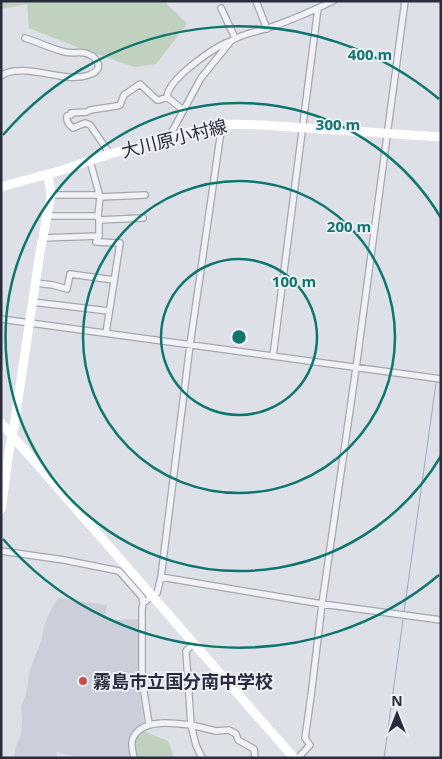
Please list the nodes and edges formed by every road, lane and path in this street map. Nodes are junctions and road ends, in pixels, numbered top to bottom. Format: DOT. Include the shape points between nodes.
graph roads {
  1 [pos="256,1"];
  2 [pos="333,1"];
  3 [pos="405,1"];
  4 [pos="221,8"];
  5 [pos="318,8"];
  6 [pos="267,29"];
  7 [pos="25,38"];
  8 [pos="233,39"];
  9 [pos="1,76"];
  10 [pos="167,97"];
  11 [pos="183,110"];
  12 [pos="222,124"];
  13 [pos="304,128"];
  14 [pos="387,134"];
  15 [pos="169,138"];
  16 [pos="441,138"];
  17 [pos="110,154"];
  18 [pos="90,161"];
  19 [pos="48,174"];
  20 [pos="3,185"];
  21 [pos="51,195"];
  22 [pos="100,196"];
  23 [pos="145,196"];
  24 [pos="47,216"];
  25 [pos="99,218"];
  26 [pos="143,218"];
  27 [pos="98,236"];
  28 [pos="42,238"];
  29 [pos="114,280"];
  30 [pos="35,283"];
  31 [pos="32,302"];
  32 [pos="109,312"];
  33 [pos="1,319"];
  34 [pos="29,322"];
  35 [pos="106,333"];
  36 [pos="190,345"];
  37 [pos="273,356"];
  38 [pos="356,368"];
  39 [pos="441,380"];
  40 [pos="1,423"];
  41 [pos="12,435"];
  42 [pos="1,510"];
  43 [pos="1,551"];
  44 [pos="161,577"];
  45 [pos="153,596"];
  46 [pos="143,603"];
  47 [pos="322,604"];
  48 [pos="441,620"];
  49 [pos="194,643"];
  50 [pos="148,724"];
  51 [pos="191,725"];
  52 [pos="134,758"];
  53 [pos="202,758"];
  54 [pos="255,758"];
  55 [pos="294,758"];
  56 [pos="298,758"];
  1 -- 6 [label="street"];
  2 -- 5 [label="street"];
  3 -- 14 [label="street"];
  4 -- 8 [label="street"];
  5 -- 6 [label="street"];
  5 -- 13 [label="street"];
  6 -- 8 [label="street"];
  7 -- 9 [label="street" via="65,52 91,55 97,61 97,70 81,77 21,71"];
  8 -- 10 [label="street" via="218,46 179,77"];
  8 -- 11 [label="street" via="201,78"];
  10 -- 11 [label="street"];
  10 -- 17 [label="street" via="157,100 140,84 124,95 120,105 67,116 73,128 85,123 90,125"];
  11 -- 15 [label="street"];
  12 -- 13 [label="main road, 大川原小村線"];
  12 -- 15 [label="main road, 大川原小村線"];
  12 -- 36 [label="street"];
  13 -- 14 [label="main road, 大川原小村線"];
  13 -- 37 [label="street"];
  14 -- 16 [label="main road, 大川原小村線"];
  14 -- 38 [label="street"];
  15 -- 17 [label="main road, 大川原小村線"];
  17 -- 18 [label="main road, 大川原小村線"];
  18 -- 19 [label="main road, 大川原小村線"];
  18 -- 22 [label="street"];
  19 -- 20 [label="main road, 大川原小村線"];
  19 -- 21 [label="main road"];
  21 -- 22 [label="street"];
  21 -- 24 [label="main road"];
  22 -- 23 [label="street"];
  22 -- 25 [label="street"];
  24 -- 25 [label="street"];
  24 -- 28 [label="main road"];
  25 -- 26 [label="street"];
  25 -- 27 [label="street"];
  27 -- 28 [label="street"];
  27 -- 29 [label="street" via="96,242 120,242"];
  28 -- 30 [label="main road"];
  29 -- 30 [label="street" via="70,274 67,289"];
  29 -- 32 [label="street"];
  30 -- 31 [label="main road"];
  31 -- 32 [label="street"];
  31 -- 34 [label="main road"];
  32 -- 35 [label="street"];
  33 -- 34 [label="street"];
  34 -- 35 [label="street"];
  34 -- 41 [label="main road"];
  35 -- 36 [label="street"];
  36 -- 37 [label="street"];
  36 -- 44 [label="street"];
  37 -- 38 [label="street"];
  38 -- 39 [label="street"];
  38 -- 47 [label="street"];
  40 -- 41 [label="main road"];
  41 -- 42 [label="main road"];
  41 -- 45 [label="main road"];
  43 -- 46 [label="street" via="119,571 142,597"];
  44 -- 45 [label="street" via="157,593"];
  44 -- 47 [label="street"];
  45 -- 46 [label="street"];
  45 -- 49 [label="main road"];
  46 -- 50 [label="street" via="142,678"];
  47 -- 48 [label="street"];
  47 -- 56 [label="street" via="305,738 310,745"];
  49 -- 51 [label="street" via="186,650"];
  49 -- 55 [label="main road"];
  50 -- 51 [label="street"];
  50 -- 52 [label="street" via="133,738"];
  51 -- 53 [label="street"];
  51 -- 54 [label="street" via="216,731 229,730 254,750"];
}
